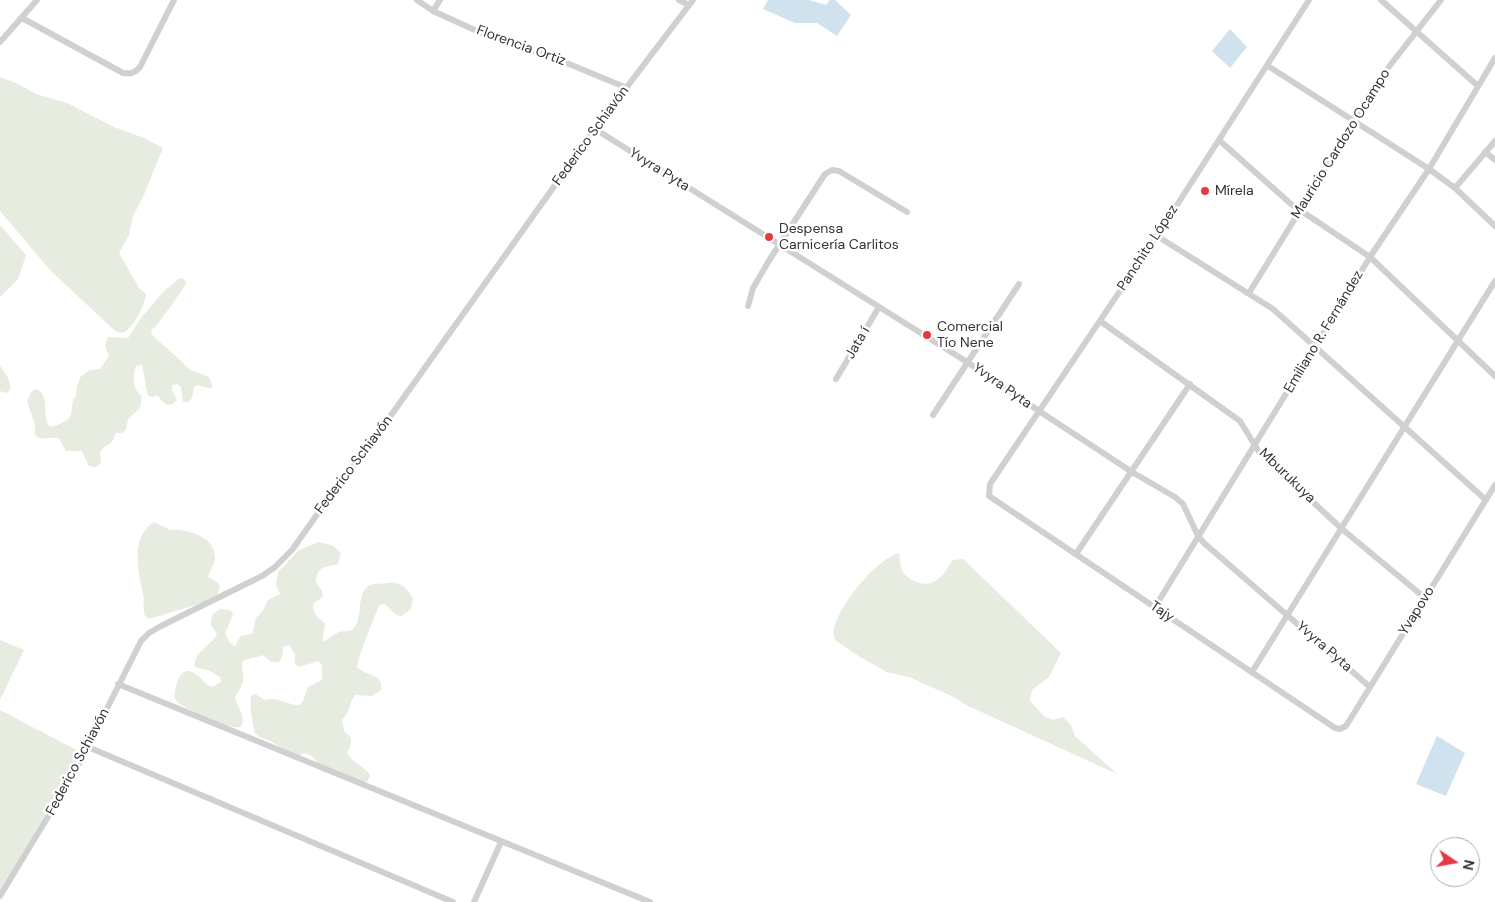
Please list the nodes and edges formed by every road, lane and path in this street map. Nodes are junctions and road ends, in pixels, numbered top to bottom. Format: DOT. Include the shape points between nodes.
graph roads {
  1 [pos="37,0"];
  2 [pos="174,0"];
  3 [pos="417,0"];
  4 [pos="440,0"];
  5 [pos="679,0"];
  6 [pos="1309,0"];
  7 [pos="1381,0"];
  8 [pos="1441,0"];
  9 [pos="691,2"];
  10 [pos="434,11"];
  11 [pos="22,18"];
  12 [pos="1416,32"];
  13 [pos="0,42"];
  14 [pos="1495,58"];
  15 [pos="1268,66"];
  16 [pos="1478,86"];
  17 [pos="627,88"];
  18 [pos="1355,121"];
  19 [pos="595,129"];
  20 [pos="1219,140"];
  21 [pos="1495,141"];
  22 [pos="1486,152"];
  23 [pos="1495,160"];
  24 [pos="1429,169"];
  25 [pos="1455,188"];
  26 [pos="1299,210"];
  27 [pos="907,212"];
  28 [pos="1495,226"];
  29 [pos="1157,236"];
  30 [pos="779,245"];
  31 [pos="1370,257"];
  32 [pos="1495,281"];
  33 [pos="1019,284"];
  34 [pos="1249,293"];
  35 [pos="748,306"];
  36 [pos="879,307"];
  37 [pos="1100,321"];
  38 [pos="1458,341"];
  39 [pos="1315,347"];
  40 [pos="967,362"];
  41 [pos="1495,376"];
  42 [pos="836,379"];
  43 [pos="1190,384"];
  44 [pos="1039,412"];
  45 [pos="934,415"];
  46 [pos="1405,427"];
  47 [pos="1256,446"];
  48 [pos="1132,472"];
  49 [pos="1495,485"];
  50 [pos="989,496"];
  51 [pos="1486,500"];
  52 [pos="1342,528"];
  53 [pos="1198,536"];
  54 [pos="1076,554"];
  55 [pos="1425,598"];
  56 [pos="1155,607"];
  57 [pos="1288,616"];
  58 [pos="1252,672"];
  59 [pos="118,684"];
  60 [pos="1370,687"];
  61 [pos="1335,728"];
  62 [pos="88,748"];
  63 [pos="501,842"];
  64 [pos="0,896"];
  65 [pos="453,902"];
  66 [pos="474,902"];
  67 [pos="650,902"];
  1 -- 11 [label="street"];
  2 -- 11 [label="street" via="140,67 130,74"];
  3 -- 10 [label="street, Florencia Ortiz"];
  4 -- 10 [label="street"];
  5 -- 9 [label="street"];
  6 -- 15 [label="street, Panchito López"];
  7 -- 12 [label="street"];
  8 -- 12 [label="street, Mauricio Cardozo Ocampo"];
  9 -- 17 [label="street, Federico Schiavón"];
  10 -- 17 [label="street, Florencia Ortiz"];
  11 -- 13 [label="street"];
  12 -- 16 [label="street"];
  12 -- 18 [label="street, Mauricio Cardozo Ocampo" via="1388,68"];
  14 -- 16 [label="street, Emiliano R. Fernández"];
  15 -- 18 [label="street"];
  15 -- 20 [label="street, Panchito López"];
  16 -- 24 [label="street, Emiliano R. Fernández"];
  17 -- 19 [label="street, Federico Schiavón"];
  18 -- 24 [label="street"];
  18 -- 26 [label="street, Mauricio Cardozo Ocampo"];
  19 -- 30 [label="street, Yvyra Pyta"];
  19 -- 59 [label="street, Federico Schiavón" via="292,550 262,576 149,633"];
  20 -- 26 [label="street"];
  20 -- 29 [label="street, Panchito López"];
  21 -- 22 [label="street"];
  22 -- 23 [label="street"];
  22 -- 25 [label="street"];
  24 -- 25 [label="street"];
  24 -- 31 [label="street, Emiliano R. Fernández"];
  25 -- 28 [label="street"];
  26 -- 31 [label="street"];
  26 -- 34 [label="street, Mauricio Cardozo Ocampo"];
  27 -- 30 [label="street" via="839,171 832,170 825,174"];
  29 -- 34 [label="street"];
  29 -- 37 [label="street, Panchito López"];
  30 -- 35 [label="street" via="753,288"];
  30 -- 36 [label="street, Yvyra Pyta"];
  31 -- 38 [label="street"];
  31 -- 39 [label="street, Emiliano R. Fernández"];
  32 -- 38 [label="street"];
  33 -- 40 [label="street"];
  34 -- 39 [label="street" via="1273,309"];
  36 -- 40 [label="street, Yvyra Pyta"];
  36 -- 42 [label="street, Jata í"];
  37 -- 43 [label="street, Mburukuya"];
  37 -- 44 [label="street, Panchito López"];
  38 -- 41 [label="street"];
  38 -- 46 [label="street"];
  39 -- 46 [label="street"];
  39 -- 47 [label="street, Emiliano R. Fernández"];
  40 -- 44 [label="street, Yvyra Pyta"];
  40 -- 45 [label="street"];
  43 -- 47 [label="street, Mburukuya" via="1240,421"];
  43 -- 48 [label="street"];
  44 -- 48 [label="street, Yvyra Pyta"];
  44 -- 50 [label="street, Panchito López" via="990,484"];
  46 -- 51 [label="street"];
  46 -- 52 [label="street"];
  47 -- 52 [label="street, Mburukuya"];
  47 -- 53 [label="street, Emiliano R. Fernández"];
  48 -- 53 [label="street, Yvyra Pyta" via="1176,497 1183,504"];
  48 -- 54 [label="street"];
  49 -- 51 [label="street, Yvapovo"];
  50 -- 54 [label="street, Tajy"];
  51 -- 55 [label="street, Yvapovo"];
  52 -- 55 [label="street, Mburukuya"];
  52 -- 57 [label="street"];
  53 -- 56 [label="street, Emiliano R. Fernández"];
  53 -- 57 [label="street, Yvyra Pyta"];
  54 -- 56 [label="street, Tajy"];
  55 -- 60 [label="street, Yvapovo"];
  56 -- 58 [label="street, Tajy"];
  57 -- 58 [label="street"];
  57 -- 60 [label="street, Yvyra Pyta"];
  58 -- 61 [label="street, Tajy"];
  59 -- 62 [label="street, Federico Schiavón"];
  59 -- 63 [label="street"];
  60 -- 61 [label="street, Yvapovo" via="1346,726 1340,730"];
  62 -- 64 [label="street, Federico Schiavón"];
  62 -- 65 [label="street"];
  63 -- 66 [label="street"];
  63 -- 67 [label="street"];
}
